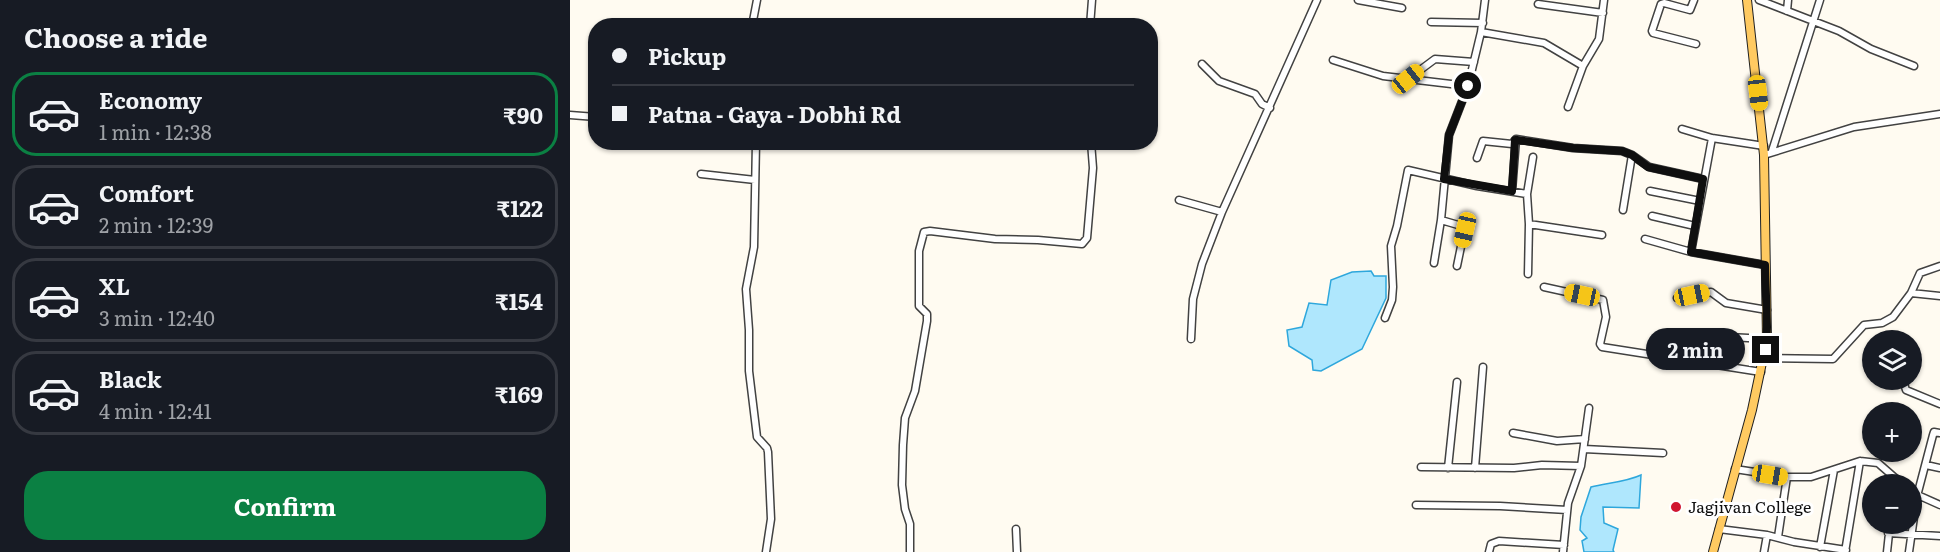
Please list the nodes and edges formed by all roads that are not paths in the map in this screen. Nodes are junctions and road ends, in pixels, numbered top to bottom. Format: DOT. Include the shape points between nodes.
graph roads {
  1 [pos="757,0"];
  2 [pos="1092,0"];
  3 [pos="1317,0"];
  4 [pos="1358,0"];
  5 [pos="1485,0"];
  6 [pos="1604,0"];
  7 [pos="1694,0"];
  8 [pos="1747,0"];
  9 [pos="1759,0"];
  10 [pos="1788,0"];
  11 [pos="1820,0"];
  12 [pos="1538,4"];
  13 [pos="1402,8"];
  14 [pos="1787,11"];
  15 [pos="1603,13"];
  16 [pos="754,18"];
  17 [pos="1091,18"];
  18 [pos="1813,21"];
  19 [pos="1431,22"];
  20 [pos="1483,23"];
  21 [pos="1481,32"];
  22 [pos="1696,44"];
  23 [pos="1333,60"];
  24 [pos="1474,62"];
  25 [pos="1202,64"];
  26 [pos="1583,66"];
  27 [pos="1914,66"];
  28 [pos="1408,79"];
  29 [pos="1468,86"];
  30 [pos="1568,107"];
  31 [pos="1270,108"];
  32 [pos="1940,114"];
  33 [pos="570,115"];
  34 [pos="588,116"];
  35 [pos="1682,129"];
  36 [pos="1712,138"];
  37 [pos="1515,140"];
  38 [pos="756,150"];
  39 [pos="1092,150"];
  40 [pos="1766,150"];
  41 [pos="1632,155"];
  42 [pos="1533,157"];
  43 [pos="1477,158"];
  44 [pos="701,174"];
  45 [pos="1444,179"];
  46 [pos="1703,179"];
  47 [pos="755,180"];
  48 [pos="1512,191"];
  49 [pos="1650,191"];
  50 [pos="1527,194"];
  51 [pos="1179,200"];
  52 [pos="1700,201"];
  53 [pos="1623,210"];
  54 [pos="1222,212"];
  55 [pos="1652,216"];
  56 [pos="1441,219"];
  57 [pos="1529,224"];
  58 [pos="1695,226"];
  59 [pos="1602,235"];
  60 [pos="1645,239"];
  61 [pos="1691,252"];
  62 [pos="1434,263"];
  63 [pos="1765,265"];
  64 [pos="1457,266"];
  65 [pos="1940,266"];
  66 [pos="1528,274"];
  67 [pos="1544,287"];
  68 [pos="1911,293"];
  69 [pos="1940,296"];
  70 [pos="1677,298"];
  71 [pos="1767,310"];
  72 [pos="1385,318"];
  73 [pos="1690,335"];
  74 [pos="1191,339"];
  75 [pos="1767,339"];
  76 [pos="1764,358"];
  77 [pos="1483,367"];
  78 [pos="1761,372"];
  79 [pos="1457,382"];
  80 [pos="1906,390"];
  81 [pos="1940,404"];
  82 [pos="1589,408"];
  83 [pos="1513,433"];
  84 [pos="1940,433"];
  85 [pos="1585,440"];
  86 [pos="1584,448"];
  87 [pos="1663,453"];
  88 [pos="1860,461"];
  89 [pos="1926,465"];
  90 [pos="1581,466"];
  91 [pos="1421,467"];
  92 [pos="1448,468"];
  93 [pos="1474,468"];
  94 [pos="1940,468"];
  95 [pos="1735,469"];
  96 [pos="1833,470"];
  97 [pos="1891,474"];
  98 [pos="1787,477"];
  99 [pos="1922,479"];
  100 [pos="1922,498"];
  101 [pos="1416,505"];
  102 [pos="1940,506"];
  103 [pos="1567,510"];
  104 [pos="1016,529"];
  105 [pos="1719,529"];
  106 [pos="1888,534"];
  107 [pos="1896,534"];
  108 [pos="1767,535"];
  109 [pos="1912,536"];
  110 [pos="1940,536"];
  111 [pos="1778,537"];
  112 [pos="1820,547"];
  113 [pos="1564,548"];
  114 [pos="1845,551"];
  115 [pos="766,552"];
  116 [pos="910,552"];
  117 [pos="1017,552"];
  118 [pos="1489,552"];
  119 [pos="1713,552"];
  120 [pos="1764,552"];
  121 [pos="1887,552"];
  122 [pos="1909,552"];
  1 -- 16 [label="street"];
  2 -- 17 [label="street"];
  3 -- 31 [label="street"];
  4 -- 13 [label="street"];
  5 -- 20 [label="street"];
  6 -- 15 [label="street"];
  7 -- 22 [label="street" via="1690,10 1660,4 1652,31"];
  8 -- 40 [label="main road"];
  9 -- 14 [label="street"];
  10 -- 14 [label="street"];
  11 -- 18 [label="street"];
  12 -- 15 [label="street"];
  14 -- 18 [label="street"];
  15 -- 26 [label="street" via="1596,45"];
  18 -- 27 [label="street"];
  18 -- 40 [label="street"];
  19 -- 20 [label="street"];
  20 -- 21 [label="street"];
  21 -- 24 [label="street"];
  21 -- 26 [label="street" via="1544,43"];
  23 -- 28 [label="street"];
  24 -- 28 [label="street" via="1435,59"];
  24 -- 29 [label="street"];
  25 -- 31 [label="street" via="1219,81 1255,94"];
  26 -- 30 [label="street"];
  28 -- 29 [label="street"];
  29 -- 45 [label="street" via="1449,135"];
  31 -- 54 [label="street"];
  32 -- 40 [label="street" via="1854,127"];
  33 -- 34 [label="street"];
  35 -- 36 [label="street"];
  36 -- 40 [label="street"];
  36 -- 46 [label="street"];
  37 -- 41 [label="street"];
  37 -- 43 [label="street" via="1512,144 1483,141"];
  37 -- 48 [label="street"];
  38 -- 47 [label="street"];
  39 -- 116 [label="street" via="1087,238 1082,244 924,232 919,303 927,321 915,391 905,418 903,445 902,485 910,524"];
  40 -- 63 [label="main road"];
  41 -- 46 [label="street" via="1648,167"];
  41 -- 53 [label="street"];
  42 -- 50 [label="street"];
  44 -- 47 [label="street"];
  45 -- 48 [label="street"];
  45 -- 56 [label="street"];
  45 -- 72 [label="street" via="1407,172 1391,246 1392,300"];
  46 -- 52 [label="street"];
  47 -- 115 [label="street" via="753,247 746,289 749,371 757,437 768,452 771,519"];
  48 -- 50 [label="street"];
  49 -- 52 [label="street"];
  50 -- 57 [label="street"];
  51 -- 54 [label="street"];
  52 -- 58 [label="street"];
  54 -- 74 [label="street" via="1193,299"];
  55 -- 58 [label="street"];
  56 -- 62 [label="street"];
  56 -- 64 [label="street" via="1465,227"];
  57 -- 59 [label="street"];
  57 -- 66 [label="street"];
  58 -- 61 [label="street"];
  60 -- 61 [label="street"];
  61 -- 63 [label="street"];
  63 -- 71 [label="main road"];
  65 -- 68 [label="street" via="1920,273"];
  67 -- 78 [label="street" via="1603,300 1606,314 1602,347"];
  68 -- 69 [label="street"];
  68 -- 76 [label="street" via="1893,317 1864,325 1833,359"];
  70 -- 71 [label="street" via="1711,292 1726,303"];
  71 -- 75 [label="main road"];
  73 -- 75 [label="street"];
  75 -- 76 [label="main road"];
  76 -- 78 [label="main road"];
  77 -- 93 [label="street"];
  78 -- 95 [label="main road"];
  79 -- 92 [label="street"];
  80 -- 81 [label="street"];
  82 -- 85 [label="street"];
  83 -- 85 [label="street" via="1557,441"];
  84 -- 89 [label="street" via="1934,432"];
  85 -- 86 [label="street"];
  86 -- 87 [label="street"];
  86 -- 90 [label="street"];
  88 -- 96 [label="street"];
  88 -- 97 [label="street" via="1878,463"];
  88 -- 114 [label="street"];
  89 -- 94 [label="street"];
  89 -- 99 [label="street"];
  90 -- 93 [label="street"];
  90 -- 103 [label="street"];
  91 -- 92 [label="street"];
  92 -- 93 [label="street"];
  95 -- 98 [label="street"];
  95 -- 105 [label="main road"];
  96 -- 98 [label="street" via="1810,477"];
  96 -- 112 [label="street"];
  98 -- 111 [label="street"];
  100 -- 102 [label="street"];
  101 -- 103 [label="street"];
  103 -- 113 [label="street"];
  104 -- 117 [label="street"];
  105 -- 108 [label="street"];
  105 -- 119 [label="main road"];
  106 -- 121 [label="street"];
  107 -- 109 [label="street"];
  108 -- 111 [label="street"];
  108 -- 120 [label="street"];
  109 -- 110 [label="street"];
  109 -- 122 [label="street"];
  111 -- 112 [label="street"];
  112 -- 114 [label="street"];
  113 -- 118 [label="street" via="1499,541 1491,544"];
}
